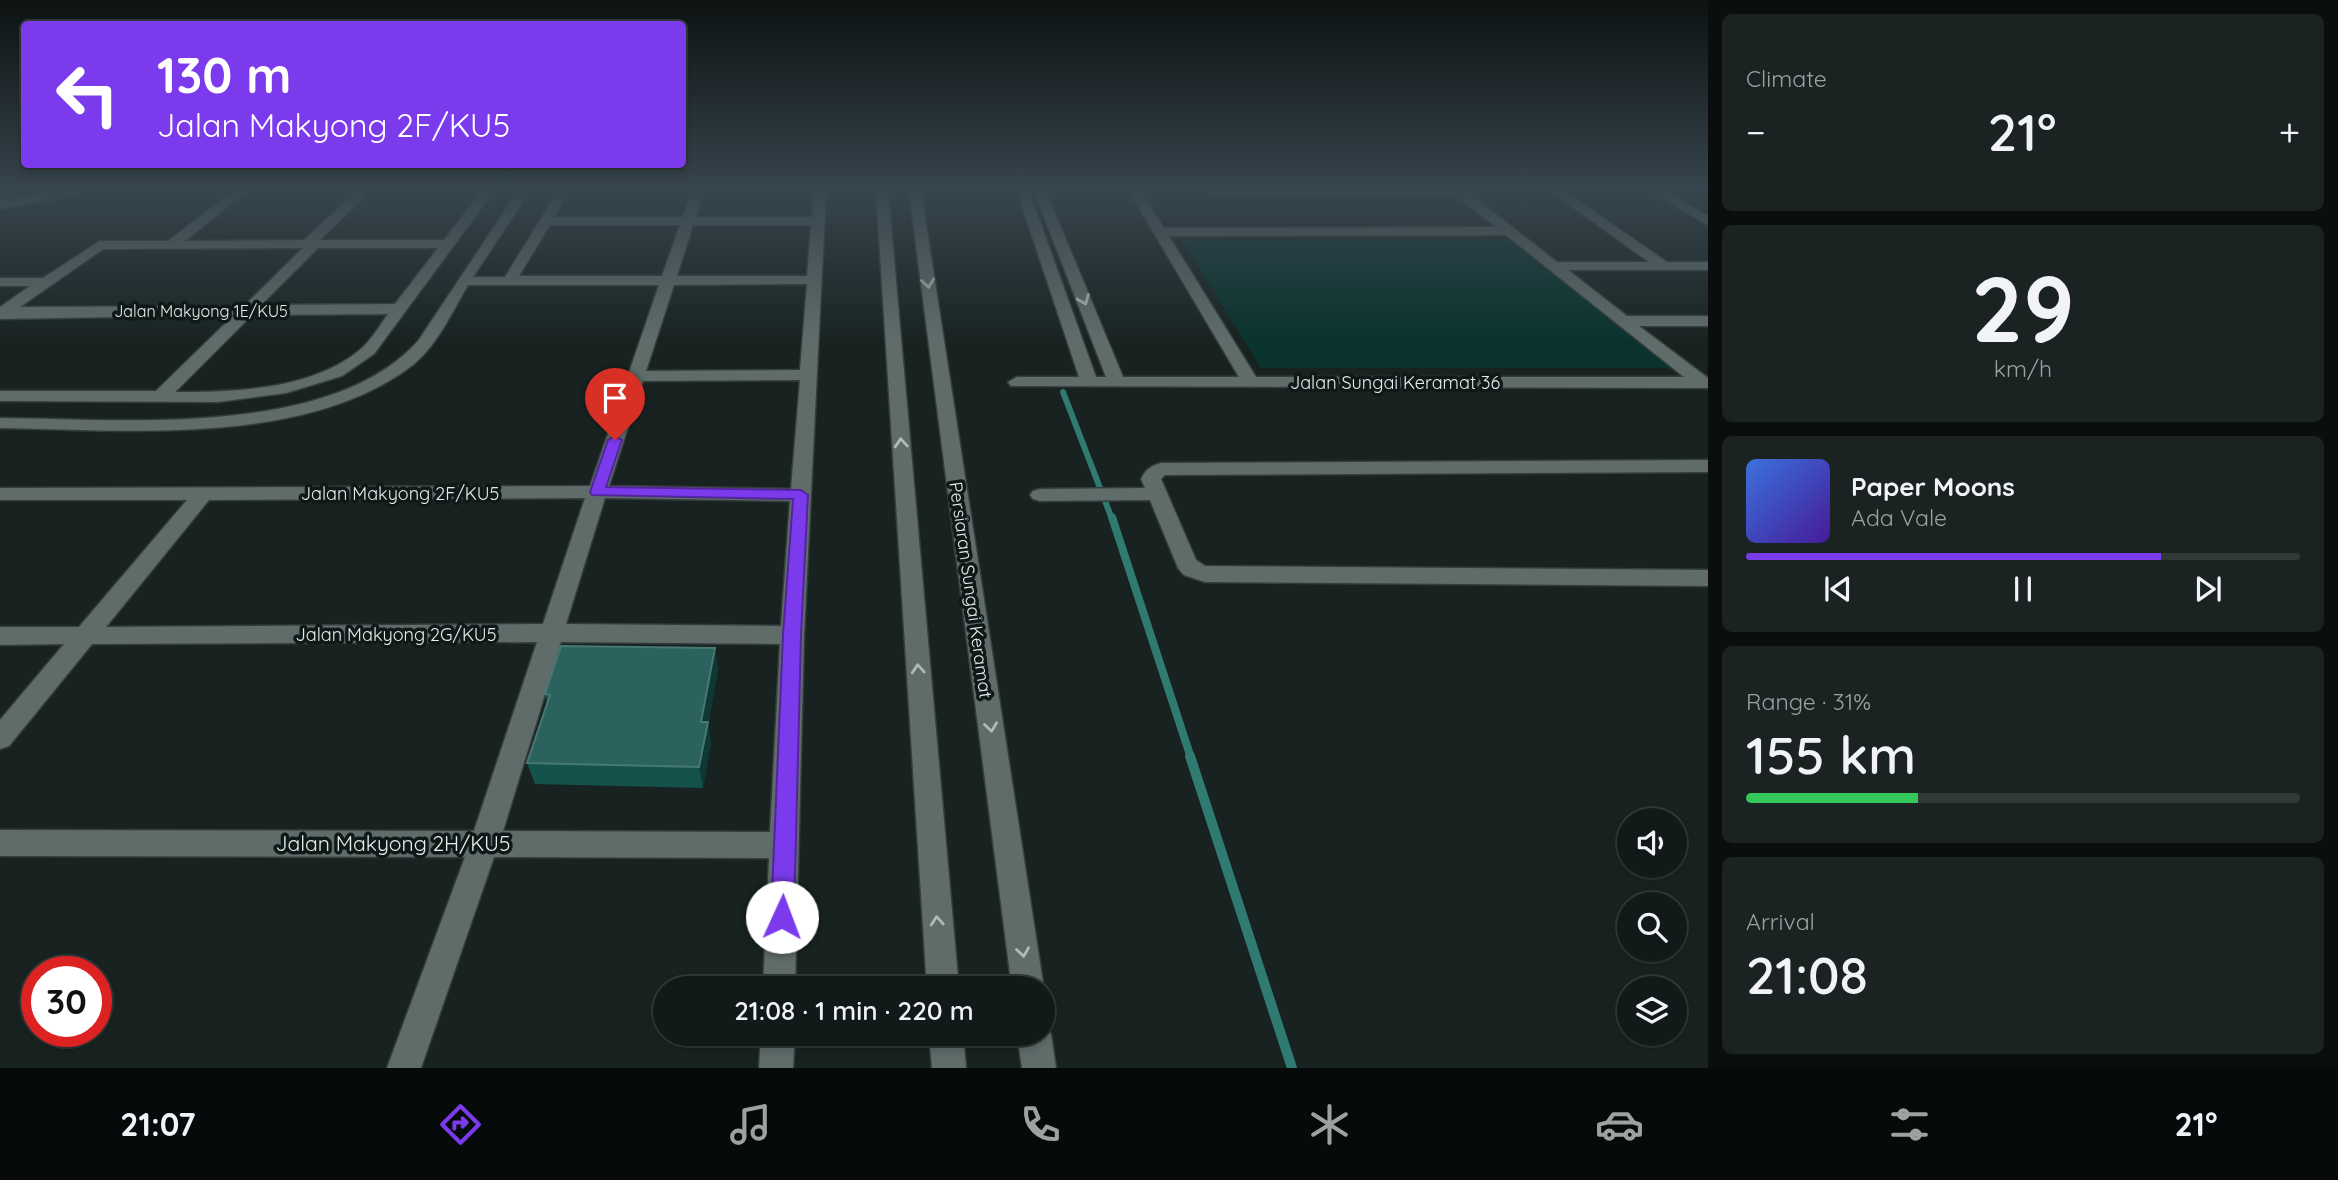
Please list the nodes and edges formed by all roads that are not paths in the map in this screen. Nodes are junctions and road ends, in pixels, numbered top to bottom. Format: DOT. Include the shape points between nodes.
graph roads {
  1 [pos="176,241"];
  2 [pos="315,241"];
  3 [pos="450,241"];
  4 [pos="490,241"];
  5 [pos="534,241"];
  6 [pos="681,241"];
  7 [pos="817,241"];
  8 [pos="886,241"];
  9 [pos="922,241"];
  10 [pos="1040,241"];
  11 [pos="1060,241"];
  12 [pos="1165,241"];
  13 [pos="1521,241"];
  14 [pos="1628,241"];
  15 [pos="448,244"];
  16 [pos="171,245"];
  17 [pos="311,245"];
  18 [pos="1553,266"];
  19 [pos="1664,266"];
  20 [pos="1708,266"];
  21 [pos="463,281"];
  22 [pos="509,281"];
  23 [pos="668,281"];
  24 [pos="814,281"];
  25 [pos="0,282"];
  26 [pos="46,282"];
  27 [pos="399,309"];
  28 [pos="246,310"];
  29 [pos="2,313"];
  30 [pos="1624,321"];
  31 [pos="1708,321"];
  32 [pos="808,375"];
  33 [pos="636,376"];
  34 [pos="1017,382"];
  35 [pos="1089,382"];
  36 [pos="1117,382"];
  37 [pos="1251,382"];
  38 [pos="1705,385"];
  39 [pos="0,396"];
  40 [pos="160,397"];
  41 [pos="0,423"];
  42 [pos="1708,466"];
  43 [pos="597,492"];
  44 [pos="0,494"];
  45 [pos="202,494"];
  46 [pos="1157,494"];
  47 [pos="801,495"];
  48 [pos="1040,495"];
  49 [pos="1708,578"];
  50 [pos="550,633"];
  51 [pos="792,635"];
  52 [pos="0,636"];
  53 [pos="86,636"];
  54 [pos="0,737"];
  55 [pos="0,843"];
  56 [pos="485,843"];
  57 [pos="785,845"];
  58 [pos="780,976"];
  59 [pos="942,976"];
  60 [pos="1026,976"];
  61 [pos="777,1046"];
  62 [pos="947,1046"];
  63 [pos="1036,1046"];
  64 [pos="404,1068"];
  65 [pos="776,1068"];
  66 [pos="948,1068"];
  67 [pos="1039,1068"];
  1 -- 16 [label="street"];
  2 -- 17 [label="street"];
  3 -- 15 [label="street"];
  4 -- 21 [label="street"];
  5 -- 22 [label="street"];
  6 -- 23 [label="street"];
  7 -- 24 [label="street"];
  59 -- 8 [label="street, one-way"];
  9 -- 60 [label="street, Persiaran Sungai Keramat, one-way"];
  10 -- 35 [label="street"];
  11 -- 36 [label="street, one-way"];
  12 -- 37 [label="street"];
  13 -- 18 [label="street"];
  14 -- 19 [label="street"];
  15 -- 17 [label="street"];
  15 -- 27 [label="street"];
  16 -- 17 [label="street"];
  16 -- 26 [label="street" via="100,245"];
  17 -- 28 [label="street"];
  18 -- 19 [label="street"];
  18 -- 30 [label="street"];
  19 -- 20 [label="street"];
  21 -- 22 [label="street"];
  21 -- 41 [label="street" via="430,335 408,360 371,384 320,404 263,418 207,423"];
  22 -- 23 [label="street"];
  23 -- 24 [label="street"];
  23 -- 33 [label="street"];
  24 -- 32 [label="street"];
  25 -- 26 [label="street"];
  26 -- 29 [label="street"];
  27 -- 28 [label="street, Jalan Makyong 1E/KU5"];
  27 -- 40 [label="street" via="368,351 336,372 272,390 218,397"];
  28 -- 29 [label="street, Jalan Makyong 1E/KU5"];
  28 -- 40 [label="street"];
  30 -- 31 [label="street"];
  30 -- 38 [label="street"];
  32 -- 33 [label="street"];
  32 -- 47 [label="street"];
  33 -- 43 [label="street"];
  34 -- 35 [label="street, Jalan Sungai Keramat 36"];
  35 -- 36 [label="street, Jalan Sungai Keramat 36"];
  36 -- 37 [label="street, Jalan Sungai Keramat 36"];
  37 -- 38 [label="street, Jalan Sungai Keramat 36"];
  39 -- 40 [label="street"];
  42 -- 46 [label="street" via="1160,469 1151,479"];
  43 -- 45 [label="street, Jalan Makyong 2F/KU5"];
  43 -- 47 [label="street, Jalan Makyong 2F/KU5"];
  43 -- 50 [label="street"];
  44 -- 45 [label="street, Jalan Makyong 2F/KU5"];
  45 -- 53 [label="street"];
  46 -- 48 [label="street"];
  46 -- 49 [label="street" via="1186,563 1205,575"];
  47 -- 51 [label="street"];
  50 -- 51 [label="street, Jalan Makyong 2G/KU5"];
  50 -- 53 [label="street, Jalan Makyong 2G/KU5"];
  50 -- 56 [label="street"];
  51 -- 57 [label="street"];
  52 -- 53 [label="street, Jalan Makyong 2G/KU5"];
  53 -- 54 [label="street"];
  55 -- 56 [label="street, Jalan Makyong 2H/KU5"];
  56 -- 57 [label="street, Jalan Makyong 2H/KU5"];
  56 -- 64 [label="street"];
  57 -- 58 [label="street"];
  61 -- 65 [label="street"];
  62 -- 66 [label="street"];
  63 -- 67 [label="street"];
}
